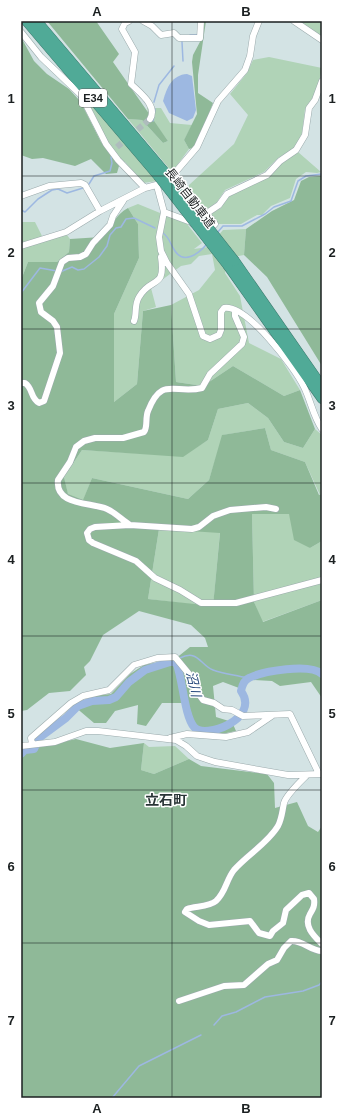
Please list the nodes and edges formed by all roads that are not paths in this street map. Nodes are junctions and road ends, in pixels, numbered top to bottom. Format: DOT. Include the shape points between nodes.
graph roads {
  1 [pos="26,21"];
  2 [pos="36,21"];
  3 [pos="129,21"];
  4 [pos="143,21"];
  5 [pos="201,21"];
  6 [pos="259,21"];
  7 [pos="294,21"];
  8 [pos="21,32"];
  9 [pos="322,40"];
  10 [pos="322,81"];
  11 [pos="150,119"];
  12 [pos="117,147"];
  13 [pos="112,152"];
  14 [pos="161,173"];
  15 [pos="157,186"];
  16 [pos="145,188"];
  17 [pos="21,196"];
  18 [pos="123,201"];
  19 [pos="100,211"];
  20 [pos="164,212"];
  21 [pos="21,246"];
  22 [pos="161,251"];
  23 [pos="231,264"];
  24 [pos="235,311"];
  25 [pos="134,321"];
  26 [pos="21,383"];
  27 [pos="322,386"];
  28 [pos="322,399"];
  29 [pos="320,420"];
  30 [pos="322,429"];
  31 [pos="276,509"];
  32 [pos="130,525"];
  33 [pos="322,580"];
  34 [pos="273,715"];
  35 [pos="169,739"];
  36 [pos="32,744"];
  37 [pos="21,746"];
  38 [pos="321,774"];
  39 [pos="307,775"];
  40 [pos="322,944"];
  41 [pos="322,951"];
  42 [pos="179,1001"];
  1 -- 14 [label="highway, 長崎自動車道 / E34"];
  2 -- 14 [label="highway, 長崎自動車道 / E34"];
  3 -- 11 [label="street" via="122,29 135,52 131,84 152,108 153,114"];
  4 -- 5 [label="street" via="161,35 174,33 179,38 200,38"];
  6 -- 15 [label="street" via="245,70 218,101 197,147 173,175"];
  7 -- 9 [label="street"];
  8 -- 13 [label="street" via="40,57 81,95"];
  10 -- 20 [label="street" via="309,108 304,135 296,150 280,160 267,175 227,194 219,206 207,214 215,224 201,236 191,222"];
  12 -- 13 [label="street"];
  13 -- 16 [label="street"];
  14 -- 23 [label="highway, 長崎自動車道 / E34, bridge"];
  15 -- 16 [label="street"];
  15 -- 20 [label="street"];
  16 -- 18 [label="street"];
  17 -- 19 [label="street" via="49,186 81,183 85,185"];
  18 -- 19 [label="street"];
  18 -- 26 [label="street" via="110,225 86,254 62,262 53,286 39,303 40,312 53,321 56,327 60,353 44,401 36,401 29,385"];
  19 -- 21 [label="street" via="66,232"];
  20 -- 22 [label="street" via="159,237"];
  22 -- 24 [label="street" via="189,294 202,336 210,339 220,335 221,312 229,307"];
  22 -- 25 [label="street" via="163,273 139,297 135,306"];
  23 -- 27 [label="highway, 長崎自動車道 / E34"];
  23 -- 28 [label="highway, 長崎自動車道 / E34"];
  24 -- 29 [label="street" via="243,314 260,328 277,348 304,387"];
  24 -- 32 [label="street" via="244,337 242,344 210,374 202,388 169,389 155,395 147,412 144,432 123,438 94,438 84,441 76,447 58,480 59,488 71,500 105,508"];
  29 -- 30 [label="street"];
  31 -- 32 [label="street" via="230,510 212,516 199,528 192,529"];
  32 -- 33 [label="street" via="95,527 87,531 87,536 93,544 136,561 155,578 201,603 236,603"];
  34 -- 35 [label="street" via="248,732 226,737 187,734"];
  34 -- 36 [label="street" via="240,715 203,700 189,674 175,657 157,658 134,665 109,690 83,696 71,703 32,738"];
  34 -- 38 [label="street" via="290,714"];
  35 -- 36 [label="street" via="86,731 55,742"];
  35 -- 39 [label="street" via="181,742 203,759 288,775"];
  36 -- 37 [label="street"];
  38 -- 39 [label="street"];
  39 -- 40 [label="street" via="287,797 284,814 277,827 233,872 224,892 215,902 190,908 185,912 210,925 250,921 259,933 270,936 283,923 286,910 302,895 309,893 315,904 309,915 309,928"];
  41 -- 42 [label="street" via="309,948 301,942 291,941 277,960 268,964 244,985 224,986"];
}
